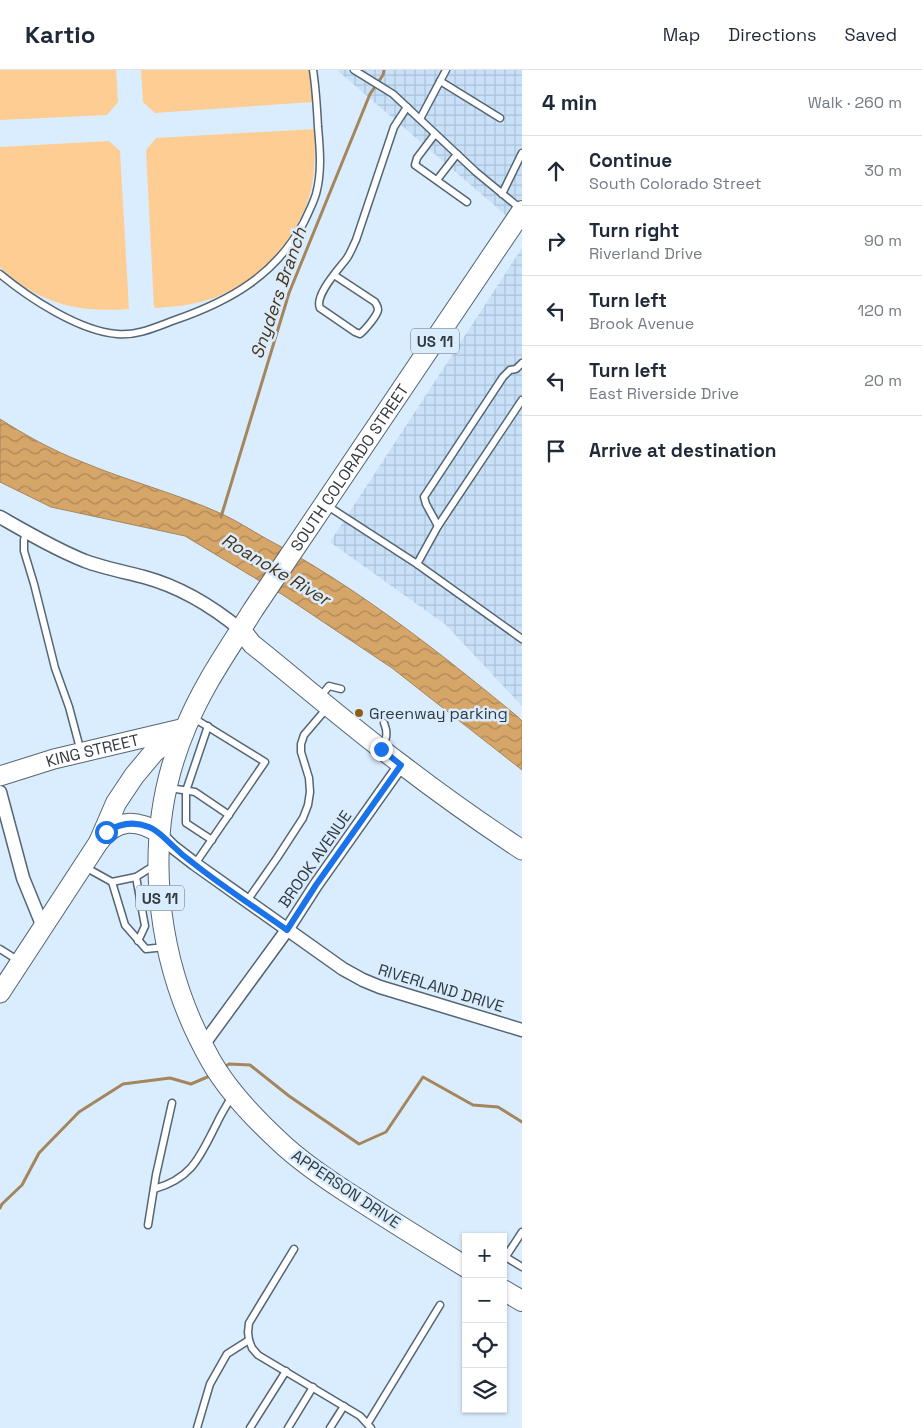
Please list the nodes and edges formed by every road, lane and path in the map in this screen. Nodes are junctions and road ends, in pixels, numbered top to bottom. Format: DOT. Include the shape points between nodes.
graph roads {
  1 [pos="314,70"];
  2 [pos="354,70"];
  3 [pos="446,70"];
  4 [pos="440,81"];
  5 [pos="407,107"];
  6 [pos="500,118"];
  7 [pos="420,119"];
  8 [pos="435,134"];
  9 [pos="522,153"];
  10 [pos="457,154"];
  11 [pos="437,180"];
  12 [pos="502,194"];
  13 [pos="467,202"];
  14 [pos="522,211"];
  15 [pos="0,274"];
  16 [pos="334,275"];
  17 [pos="522,363"];
  18 [pos="522,400"];
  19 [pos="325,504"];
  20 [pos="0,517"];
  21 [pos="438,526"];
  22 [pos="26,531"];
  23 [pos="417,564"];
  24 [pos="240,630"];
  25 [pos="522,639"];
  26 [pos="341,689"];
  27 [pos="324,702"];
  28 [pos="188,722"];
  29 [pos="384,723"];
  30 [pos="208,726"];
  31 [pos="381,749"];
  32 [pos="81,753"];
  33 [pos="401,765"];
  34 [pos="0,776"];
  35 [pos="166,787"];
  36 [pos="186,791"];
  37 [pos="0,792"];
  38 [pos="229,815"];
  39 [pos="159,833"];
  40 [pos="100,840"];
  41 [pos="212,840"];
  42 [pos="522,850"];
  43 [pos="158,863"];
  44 [pos="195,864"];
  45 [pos="83,866"];
  46 [pos="136,877"];
  47 [pos="112,882"];
  48 [pos="247,901"];
  49 [pos="43,927"];
  50 [pos="287,930"];
  51 [pos="138,941"];
  52 [pos="168,946"];
  53 [pos="0,949"];
  54 [pos="20,962"];
  55 [pos="0,993"];
  56 [pos="522,1030"];
  57 [pos="207,1054"];
  58 [pos="228,1086"];
  59 [pos="172,1103"];
  60 [pos="154,1189"];
  61 [pos="148,1225"];
  62 [pos="522,1232"];
  63 [pos="294,1249"];
  64 [pos="507,1253"];
  65 [pos="507,1258"];
  66 [pos="462,1264"];
  67 [pos="522,1266"];
  68 [pos="507,1293"];
  69 [pos="522,1302"];
  70 [pos="440,1305"];
  71 [pos="249,1340"];
  72 [pos="286,1371"];
  73 [pos="313,1387"];
  74 [pos="344,1406"];
  75 [pos="369,1426"];
  76 [pos="198,1428"];
  77 [pos="250,1428"];
  78 [pos="288,1428"];
  79 [pos="330,1428"];
  1 -- 15 [label="lane" via="320,166 315,196 300,229 279,258 261,276 235,294 148,330 117,334 69,319"];
  2 -- 5 [label="lane"];
  3 -- 4 [label="lane"];
  4 -- 6 [label="lane"];
  4 -- 7 [label="lane"];
  5 -- 7 [label="lane"];
  5 -- 16 [label="lane" via="394,127 356,240"];
  7 -- 8 [label="lane"];
  8 -- 10 [label="lane"];
  8 -- 11 [label="lane" via="417,158 416,165"];
  9 -- 12 [label="lane"];
  10 -- 11 [label="lane"];
  10 -- 12 [label="lane"];
  11 -- 13 [label="lane"];
  12 -- 14 [label="lane"];
  14 -- 19 [label="main road, SOUTH COLORADO STREET / US 11"];
  16 -- 16 [label="lane" via="318,304 360,334 378,311 378,306"];
  17 -- 21 [label="lane" via="503,378 424,497"];
  18 -- 21 [label="lane"];
  19 -- 23 [label="lane"];
  19 -- 24 [label="main road, SOUTH COLORADO STREET / US 11"];
  20 -- 22 [label="street"];
  21 -- 23 [label="lane"];
  22 -- 24 [label="street" via="86,561 173,587 203,602"];
  22 -- 32 [label="lane" via="24,550"];
  23 -- 25 [label="lane"];
  24 -- 27 [label="street" via="252,644"];
  24 -- 28 [label="main road, SOUTH COLORADO STREET / US 11" via="213,672"];
  26 -- 27 [label="lane" via="329,686"];
  27 -- 31 [label="street"];
  27 -- 48 [label="lane" via="301,744 310,792 303,818"];
  28 -- 30 [label="lane"];
  28 -- 32 [label="street, KING STREET"];
  28 -- 35 [label="main road, APPERSON DRIVE / US 11"];
  28 -- 40 [label="main road" via="154,752 134,776 116,804"];
  29 -- 31 [label="lane" via="387,740"];
  30 -- 36 [label="lane"];
  30 -- 38 [label="lane" via="264,762"];
  31 -- 33 [label="street"];
  32 -- 34 [label="street, KING STREET"];
  33 -- 42 [label="street"];
  33 -- 50 [label="street, BROOK AVENUE"];
  35 -- 36 [label="lane"];
  35 -- 39 [label="main road, APPERSON DRIVE / US 11"];
  36 -- 38 [label="lane" via="195,792"];
  36 -- 41 [label="lane" via="186,823"];
  37 -- 49 [label="street" via="23,878"];
  38 -- 41 [label="lane"];
  39 -- 40 [label="street" via="130,823 113,828"];
  39 -- 43 [label="main road, APPERSON DRIVE / US 11"];
  39 -- 44 [label="street, RIVERLAND DRIVE"];
  40 -- 45 [label="street"];
  41 -- 44 [label="lane"];
  43 -- 46 [label="lane"];
  43 -- 52 [label="main road, APPERSON DRIVE / US 11"];
  44 -- 48 [label="street, RIVERLAND DRIVE"];
  45 -- 47 [label="lane"];
  45 -- 49 [label="street"];
  46 -- 47 [label="lane"];
  46 -- 51 [label="lane" via="144,926"];
  47 -- 51 [label="lane" via="125,925"];
  48 -- 50 [label="street, RIVERLAND DRIVE"];
  49 -- 54 [label="street"];
  50 -- 56 [label="street, RIVERLAND DRIVE" via="343,969 380,988"];
  50 -- 57 [label="street, BROOK AVENUE"];
  51 -- 52 [label="lane" via="146,949"];
  52 -- 57 [label="main road, APPERSON DRIVE / US 11" via="184,1002"];
  53 -- 54 [label="lane"];
  54 -- 55 [label="street"];
  57 -- 58 [label="main road, APPERSON DRIVE / US 11"];
  58 -- 60 [label="lane" via="203,1152 195,1164 172,1182"];
  58 -- 66 [label="main road, APPERSON DRIVE / US 11" via="280,1143 310,1168"];
  59 -- 60 [label="lane"];
  60 -- 61 [label="lane"];
  62 -- 64 [label="lane"];
  63 -- 71 [label="lane" via="251,1318"];
  65 -- 67 [label="lane"];
  68 -- 69 [label="main road"];
  70 -- 75 [label="lane"];
  71 -- 72 [label="lane" via="258,1355"];
  71 -- 76 [label="lane" via="227,1354 218,1369 210,1384"];
  72 -- 73 [label="lane"];
  72 -- 77 [label="lane"];
  73 -- 74 [label="lane"];
  73 -- 78 [label="lane"];
  74 -- 75 [label="lane"];
  74 -- 79 [label="lane"];
}
